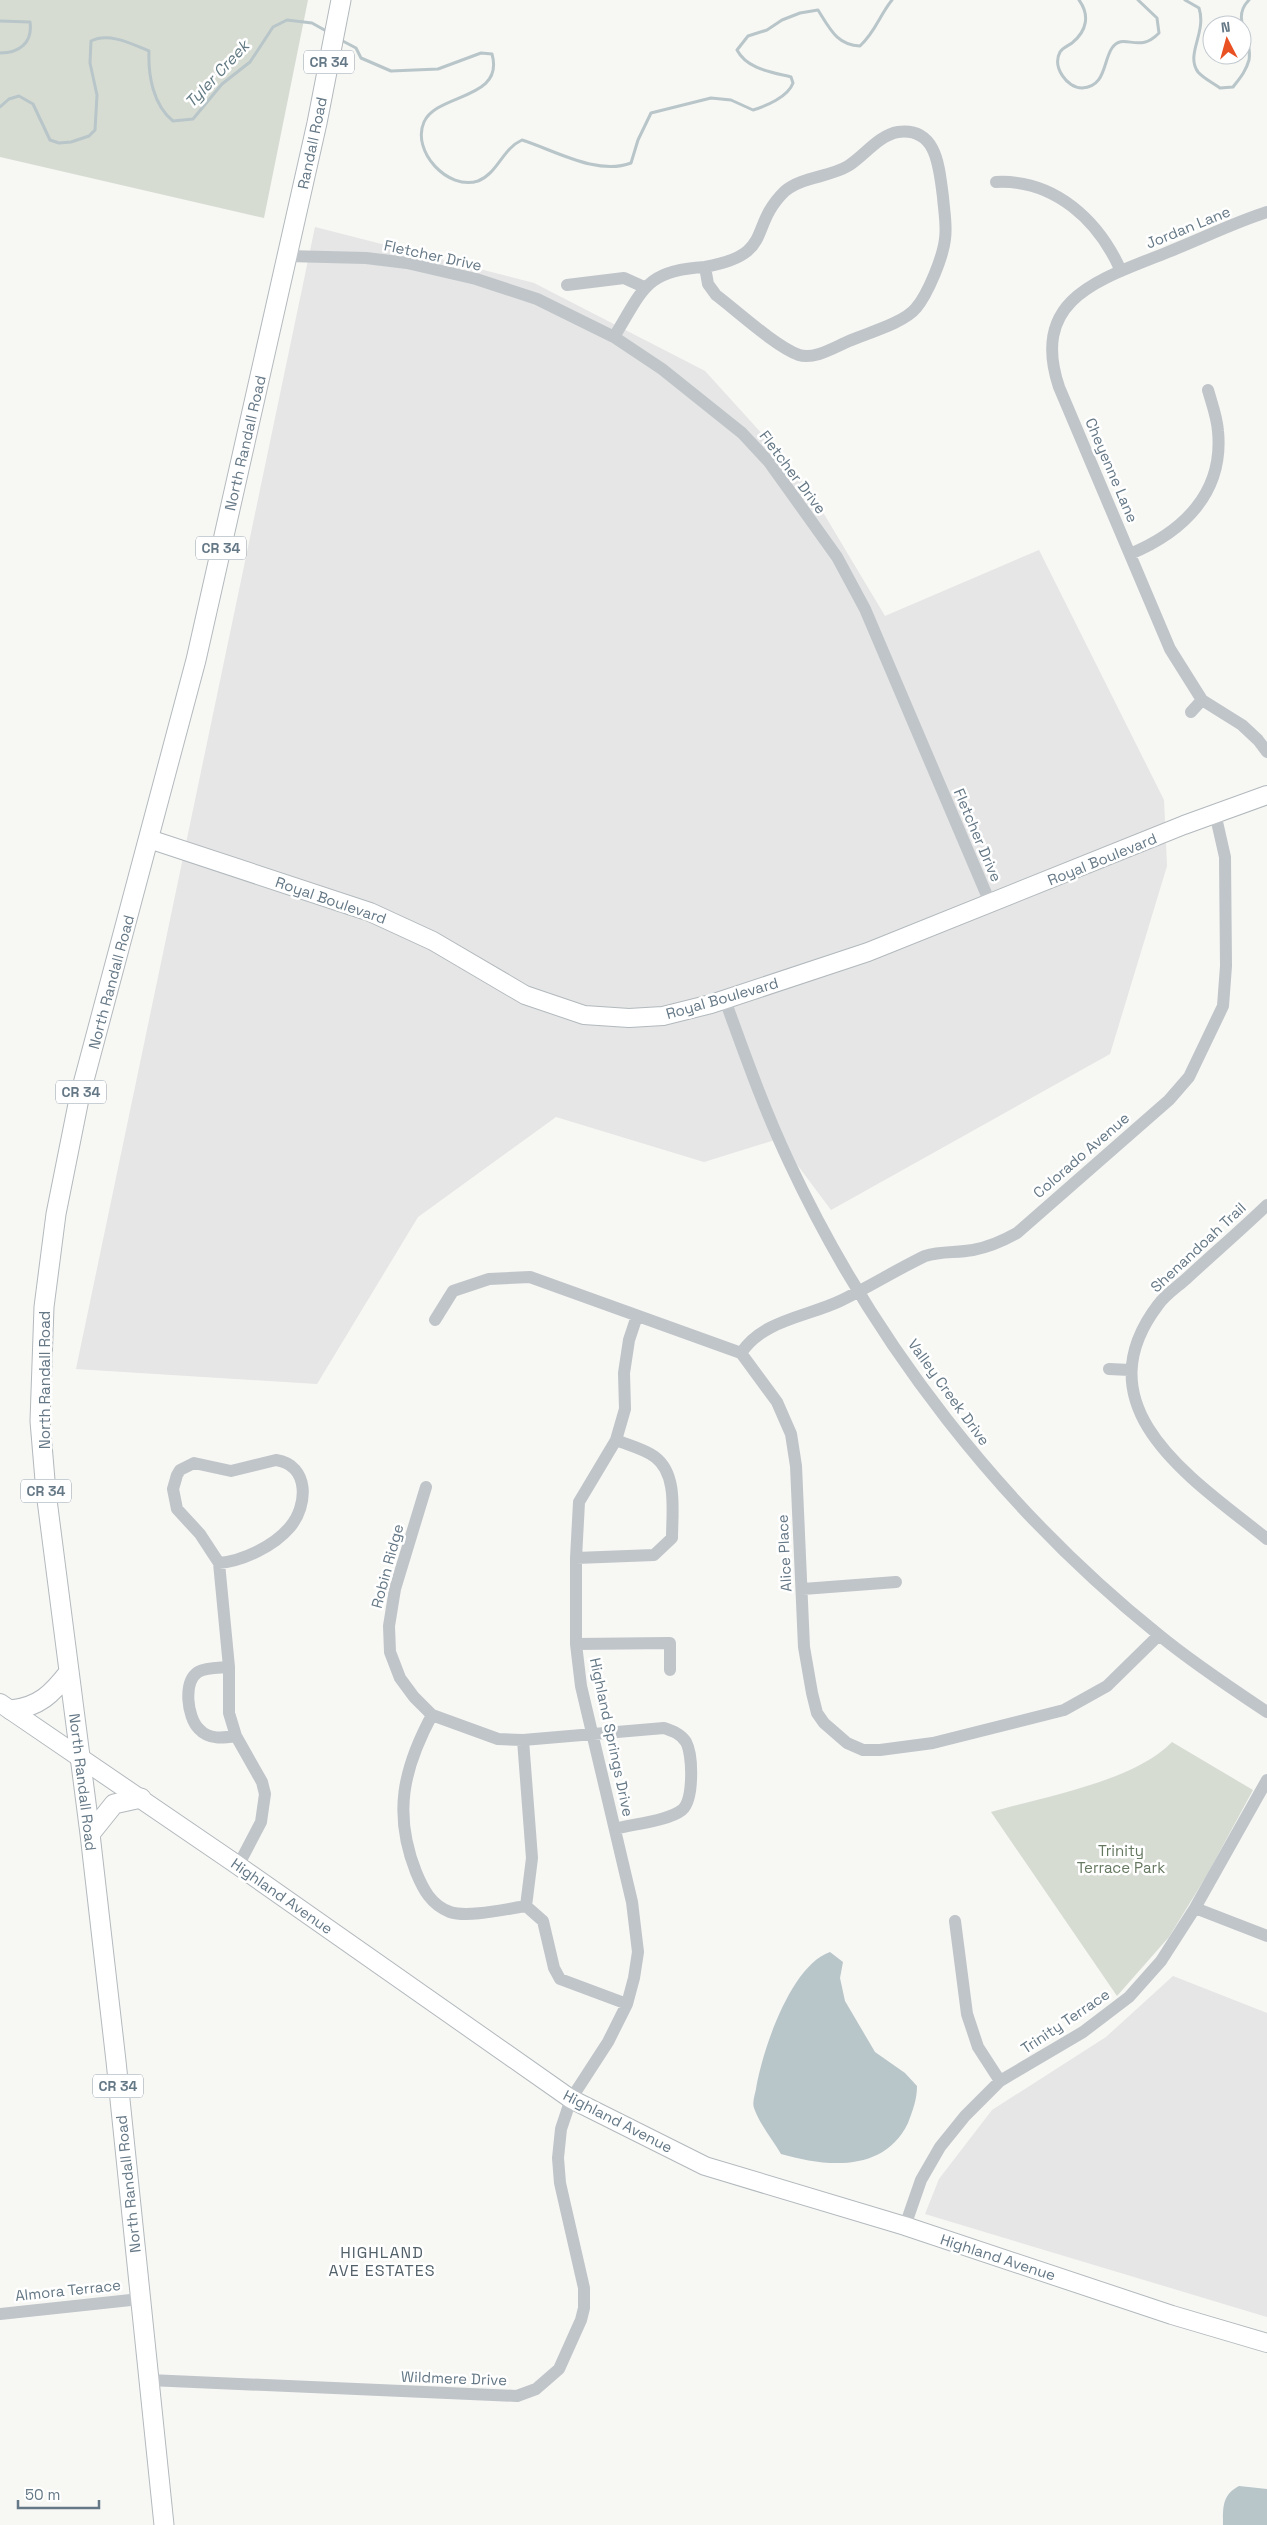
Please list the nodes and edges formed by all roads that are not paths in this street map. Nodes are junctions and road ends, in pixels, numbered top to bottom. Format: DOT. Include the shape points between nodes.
graph roads {
  1 [pos="341,0"];
  2 [pos="996,182"];
  3 [pos="1267,212"];
  4 [pos="287,256"];
  5 [pos="706,266"];
  6 [pos="1121,272"];
  7 [pos="567,285"];
  8 [pos="644,287"];
  9 [pos="614,337"];
  10 [pos="1208,390"];
  11 [pos="1130,554"];
  12 [pos="1202,700"];
  13 [pos="1191,712"];
  14 [pos="1267,752"];
  15 [pos="1267,795"];
  16 [pos="1215,813"];
  17 [pos="149,839"];
  18 [pos="991,904"];
  19 [pos="725,1000"];
  20 [pos="1267,1205"];
  21 [pos="860,1290"];
  22 [pos="637,1316"];
  23 [pos="436,1320"];
  24 [pos="741,1353"];
  25 [pos="1109,1369"];
  26 [pos="1130,1370"];
  27 [pos="616,1440"];
  28 [pos="426,1488"];
  29 [pos="1267,1539"];
  30 [pos="576,1558"];
  31 [pos="219,1563"];
  32 [pos="896,1582"];
  33 [pos="803,1589"];
  34 [pos="1159,1635"];
  35 [pos="576,1644"];
  36 [pos="229,1666"];
  37 [pos="670,1670"];
  38 [pos="69,1672"];
  39 [pos="5,1706"];
  40 [pos="1267,1712"];
  41 [pos="432,1715"];
  42 [pos="592,1734"];
  43 [pos="236,1736"];
  44 [pos="523,1740"];
  45 [pos="79,1755"];
  46 [pos="1267,1780"];
  47 [pos="141,1798"];
  48 [pos="615,1829"];
  49 [pos="90,1834"];
  50 [pos="238,1866"];
  51 [pos="526,1906"];
  52 [pos="1195,1908"];
  53 [pos="955,1921"];
  54 [pos="1267,1936"];
  55 [pos="627,2004"];
  56 [pos="1000,2081"];
  57 [pos="571,2099"];
  58 [pos="905,2226"];
  59 [pos="140,2299"];
  60 [pos="0,2314"];
  61 [pos="1267,2343"];
  62 [pos="149,2380"];
  63 [pos="164,2525"];
  1 -- 4 [label="main road, Randall Road / CR 34"];
  2 -- 6 [label="street" via="1020,182 1068,202 1086,216 1105,240"];
  3 -- 6 [label="street, Jordan Lane"];
  4 -- 9 [label="street, Fletcher Drive" via="366,258 432,268 537,299"];
  4 -- 17 [label="main road, North Randall Road / CR 34" via="196,660"];
  5 -- 5 [label="street" via="729,262 747,253 775,203 788,189 849,165 889,134 904,132 918,135 936,153 946,224 944,245 921,302 905,317 825,351 811,356 799,355 782,346 716,295 708,284"];
  5 -- 8 [label="street" via="673,270"];
  6 -- 11 [label="street, Cheyenne Lane" via="1088,287 1071,300 1057,322 1051,353 1059,387"];
  7 -- 8 [label="street" via="624,278"];
  8 -- 9 [label="street"];
  9 -- 18 [label="street, Fletcher Drive" via="662,369 742,433 769,462 837,557 865,609"];
  10 -- 11 [label="street" via="1219,439 1215,472 1204,497 1175,531"];
  11 -- 12 [label="street, Cheyenne Lane" via="1170,649"];
  12 -- 13 [label="street"];
  12 -- 14 [label="street, Cheyenne Lane" via="1242,724"];
  15 -- 16 [label="main road, Royal Boulevard"];
  16 -- 18 [label="main road, Royal Boulevard"];
  16 -- 21 [label="street, Colorado Avenue" via="1225,857 1223,1006 1189,1077 1169,1100 1017,1233 995,1245 925,1256"];
  17 -- 19 [label="main road, Royal Boulevard" via="370,912 433,940 525,995 570,1011 605,1017 646,1018 684,1012"];
  17 -- 38 [label="main road, North Randall Road / CR 34" via="79,1099 56,1214 44,1307 40,1421"];
  18 -- 19 [label="main road, Royal Boulevard" via="868,952"];
  19 -- 21 [label="street, Valley Creek Drive" via="760,1097 789,1162"];
  20 -- 26 [label="street, Shenandoah Trail" via="1158,1304 1138,1344"];
  21 -- 24 [label="street, Colorado Avenue" via="769,1328 750,1340"];
  21 -- 34 [label="street, Valley Creek Drive" via="906,1363 975,1455 1023,1509 1091,1576"];
  22 -- 23 [label="street" via="530,1277 489,1279 453,1291"];
  22 -- 24 [label="street"];
  22 -- 27 [label="street, Highland Springs Drive" via="629,1340 624,1373 625,1409"];
  24 -- 33 [label="street, Alice Place" via="777,1402 791,1434 796,1466"];
  25 -- 26 [label="street"];
  26 -- 29 [label="street, Shenandoah Trail" via="1140,1413 1158,1444"];
  27 -- 30 [label="street, Highland Springs Drive" via="579,1502"];
  27 -- 30 [label="street" via="655,1457 665,1469 671,1489 672,1538 654,1555"];
  28 -- 41 [label="street, Robin Ridge" via="395,1589 389,1626 390,1652 400,1678"];
  30 -- 35 [label="street, Highland Springs Drive"];
  31 -- 31 [label="street" via="200,1534 177,1509 174,1489 180,1470 194,1463 224,1470 243,1470 276,1460 294,1468 304,1487 301,1506 290,1528 254,1552"];
  31 -- 36 [label="street"];
  32 -- 33 [label="street"];
  33 -- 34 [label="street, Alice Place" via="804,1647 817,1712 833,1733 862,1750 933,1742 1064,1710 1107,1686"];
  34 -- 40 [label="street, Valley Creek Drive"];
  35 -- 37 [label="street" via="670,1642"];
  35 -- 42 [label="street, Highland Springs Drive"];
  36 -- 43 [label="street" via="228,1705"];
  36 -- 43 [label="street" via="198,1672 190,1680 189,1693 193,1718 199,1730 211,1737"];
  38 -- 39 [label="main road" via="55,1690 29,1708"];
  38 -- 45 [label="main road, North Randall Road / CR 34"];
  39 -- 45 [label="main road, Highland Avenue"];
  41 -- 44 [label="street, Robin Ridge" via="498,1740"];
  41 -- 51 [label="street" via="412,1761 402,1814 403,1834 424,1891 435,1904 450,1912"];
  42 -- 44 [label="street, Robin Ridge"];
  42 -- 48 [label="street, Highland Springs Drive"];
  42 -- 48 [label="street, Robin Ridge" via="664,1728 677,1732 689,1749 691,1793 683,1809 672,1815"];
  43 -- 50 [label="street" via="262,1782 265,1794 261,1822"];
  44 -- 51 [label="street" via="532,1858"];
  45 -- 47 [label="main road, Highland Avenue"];
  45 -- 49 [label="main road, North Randall Road / CR 34"];
  46 -- 52 [label="street, Trinity Terrace"];
  47 -- 49 [label="main road" via="114,1804"];
  47 -- 50 [label="main road, Highland Avenue"];
  48 -- 55 [label="street, Highland Springs Drive" via="636,1925 638,1952"];
  49 -- 59 [label="main road, North Randall Road / CR 34"];
  50 -- 57 [label="main road, Highland Avenue"];
  51 -- 55 [label="street" via="543,1921 554,1968 560,1979"];
  52 -- 54 [label="street"];
  52 -- 56 [label="street, Trinity Terrace" via="1161,1961 1129,1997 1083,2032"];
  53 -- 56 [label="street" via="967,2014 978,2047"];
  55 -- 57 [label="street, Highland Springs Drive" via="608,2042"];
  56 -- 58 [label="street, Trinity Terrace" via="965,2116 940,2148 921,2180"];
  57 -- 58 [label="main road, Highland Avenue" via="705,2166"];
  57 -- 62 [label="street, Wildmere Drive" via="563,2120 559,2172 584,2288 584,2308 564,2360 555,2374 536,2389 517,2396 495,2396"];
  58 -- 61 [label="main road, Highland Avenue" via="1172,2315"];
  59 -- 60 [label="street, Almora Terrace"];
  59 -- 62 [label="main road, North Randall Road / CR 34"];
  62 -- 63 [label="main road, North Randall Road / CR 34"];
}
